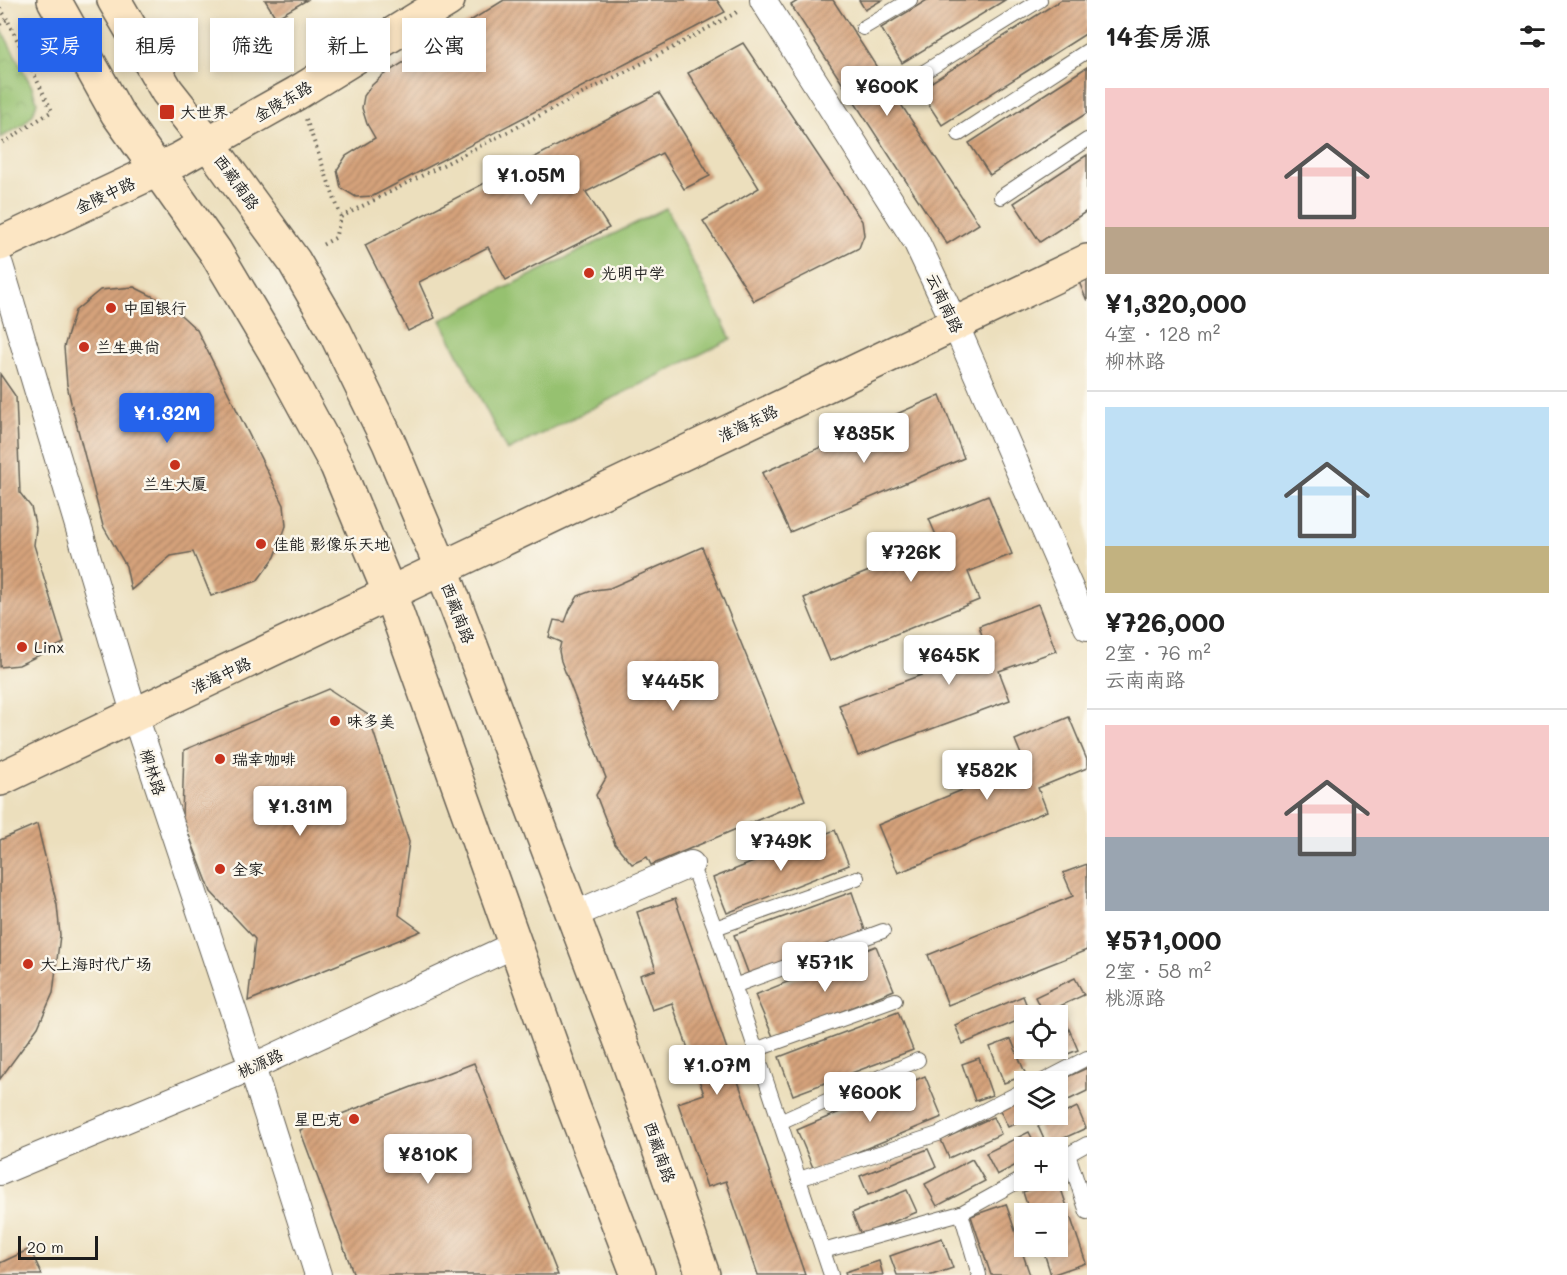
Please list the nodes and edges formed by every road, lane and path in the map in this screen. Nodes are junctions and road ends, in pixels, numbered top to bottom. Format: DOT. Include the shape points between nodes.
graph roads {
  1 [pos="54,0"];
  2 [pos="114,0"];
  3 [pos="448,0"];
  4 [pos="910,0"];
  5 [pos="1040,0"];
  6 [pos="755,3"];
  7 [pos="0,8"];
  8 [pos="7,19"];
  9 [pos="0,24"];
  10 [pos="863,28"];
  11 [pos="1087,51"];
  12 [pos="916,77"];
  13 [pos="297,93"];
  14 [pos="959,134"];
  15 [pos="1087,140"];
  16 [pos="208,143"];
  17 [pos="0,144"];
  18 [pos="158,169"];
  19 [pos="1001,197"];
  20 [pos="341,217"];
  21 [pos="0,244"];
  22 [pos="294,261"];
  23 [pos="1087,261"];
  24 [pos="0,265"];
  25 [pos="955,324"];
  26 [pos="442,569"];
  27 [pos="390,594"];
  28 [pos="1087,627"];
  29 [pos="135,716"];
  30 [pos="0,779"];
  31 [pos="692,864"];
  32 [pos="857,878"];
  33 [pos="573,915"];
  34 [pos="715,928"];
  35 [pos="883,931"];
  36 [pos="516,944"];
  37 [pos="734,986"];
  38 [pos="895,1000"];
  39 [pos="755,1050"];
  40 [pos="1087,1058"];
  41 [pos="918,1060"];
  42 [pos="252,1067"];
  43 [pos="1062,1071"];
  44 [pos="1014,1095"];
  45 [pos="780,1122"];
  46 [pos="1087,1144"];
  47 [pos="1068,1154"];
  48 [pos="1068,1168"];
  49 [pos="0,1172"];
  50 [pos="799,1179"];
  51 [pos="1014,1184"];
  52 [pos="1087,1212"];
  53 [pos="961,1213"];
  54 [pos="823,1251"];
  55 [pos="318,1275"];
  56 [pos="638,1275"];
  57 [pos="704,1275"];
  58 [pos="831,1275"];
  59 [pos="979,1275"];
  1 -- 18 [label="main road" via="117,113"];
  2 -- 16 [label="main road, 西藏南路" via="168,91"];
  3 -- 13 [label="main road, 金陵东路"];
  4 -- 10 [label="lane"];
  5 -- 12 [label="lane"];
  6 -- 20 [label="path"];
  6 -- 25 [label="street, 云南南路" via="916,241"];
  7 -- 8 [label="path"];
  8 -- 9 [label="path"];
  8 -- 17 [label="path" via="52,111"];
  11 -- 14 [label="lane"];
  13 -- 16 [label="main road, 金陵东路"];
  13 -- 20 [label="path"];
  15 -- 19 [label="lane"];
  16 -- 18 [label="main road, 金陵中路"];
  16 -- 22 [label="main road, 西藏南路"];
  18 -- 21 [label="main road, 金陵中路"];
  18 -- 27 [label="main road" via="215,251 275,352 331,455"];
  20 -- 22 [label="path" via="335,238"];
  22 -- 26 [label="main road, 西藏南路" via="335,332 389,443"];
  23 -- 25 [label="main road, 淮海东路"];
  24 -- 29 [label="street, 柳林路"];
  25 -- 26 [label="main road, 淮海东路"];
  25 -- 28 [label="street, 云南南路"];
  26 -- 27 [label="main road, 淮海中路"];
  26 -- 33 [label="main road, 西藏南路"];
  27 -- 29 [label="main road, 淮海中路"];
  27 -- 36 [label="main road"];
  29 -- 30 [label="main road, 淮海中路"];
  29 -- 42 [label="street, 柳林路"];
  31 -- 33 [label="street"];
  31 -- 34 [label="lane"];
  32 -- 34 [label="lane"];
  33 -- 57 [label="main road, 西藏南路"];
  34 -- 37 [label="lane"];
  35 -- 37 [label="lane"];
  36 -- 42 [label="street, 桃源路"];
  36 -- 56 [label="main road"];
  37 -- 39 [label="lane"];
  38 -- 39 [label="lane"];
  39 -- 45 [label="lane"];
  40 -- 43 [label="lane"];
  41 -- 45 [label="lane"];
  42 -- 49 [label="street, 桃源路"];
  42 -- 55 [label="street, 柳林路"];
  44 -- 50 [label="lane" via="938,1134"];
  45 -- 50 [label="lane"];
  46 -- 47 [label="lane"];
  48 -- 52 [label="lane"];
  50 -- 54 [label="lane"];
  51 -- 53 [label="lane"];
  53 -- 54 [label="lane"];
  53 -- 59 [label="lane"];
  54 -- 58 [label="lane"];
}
